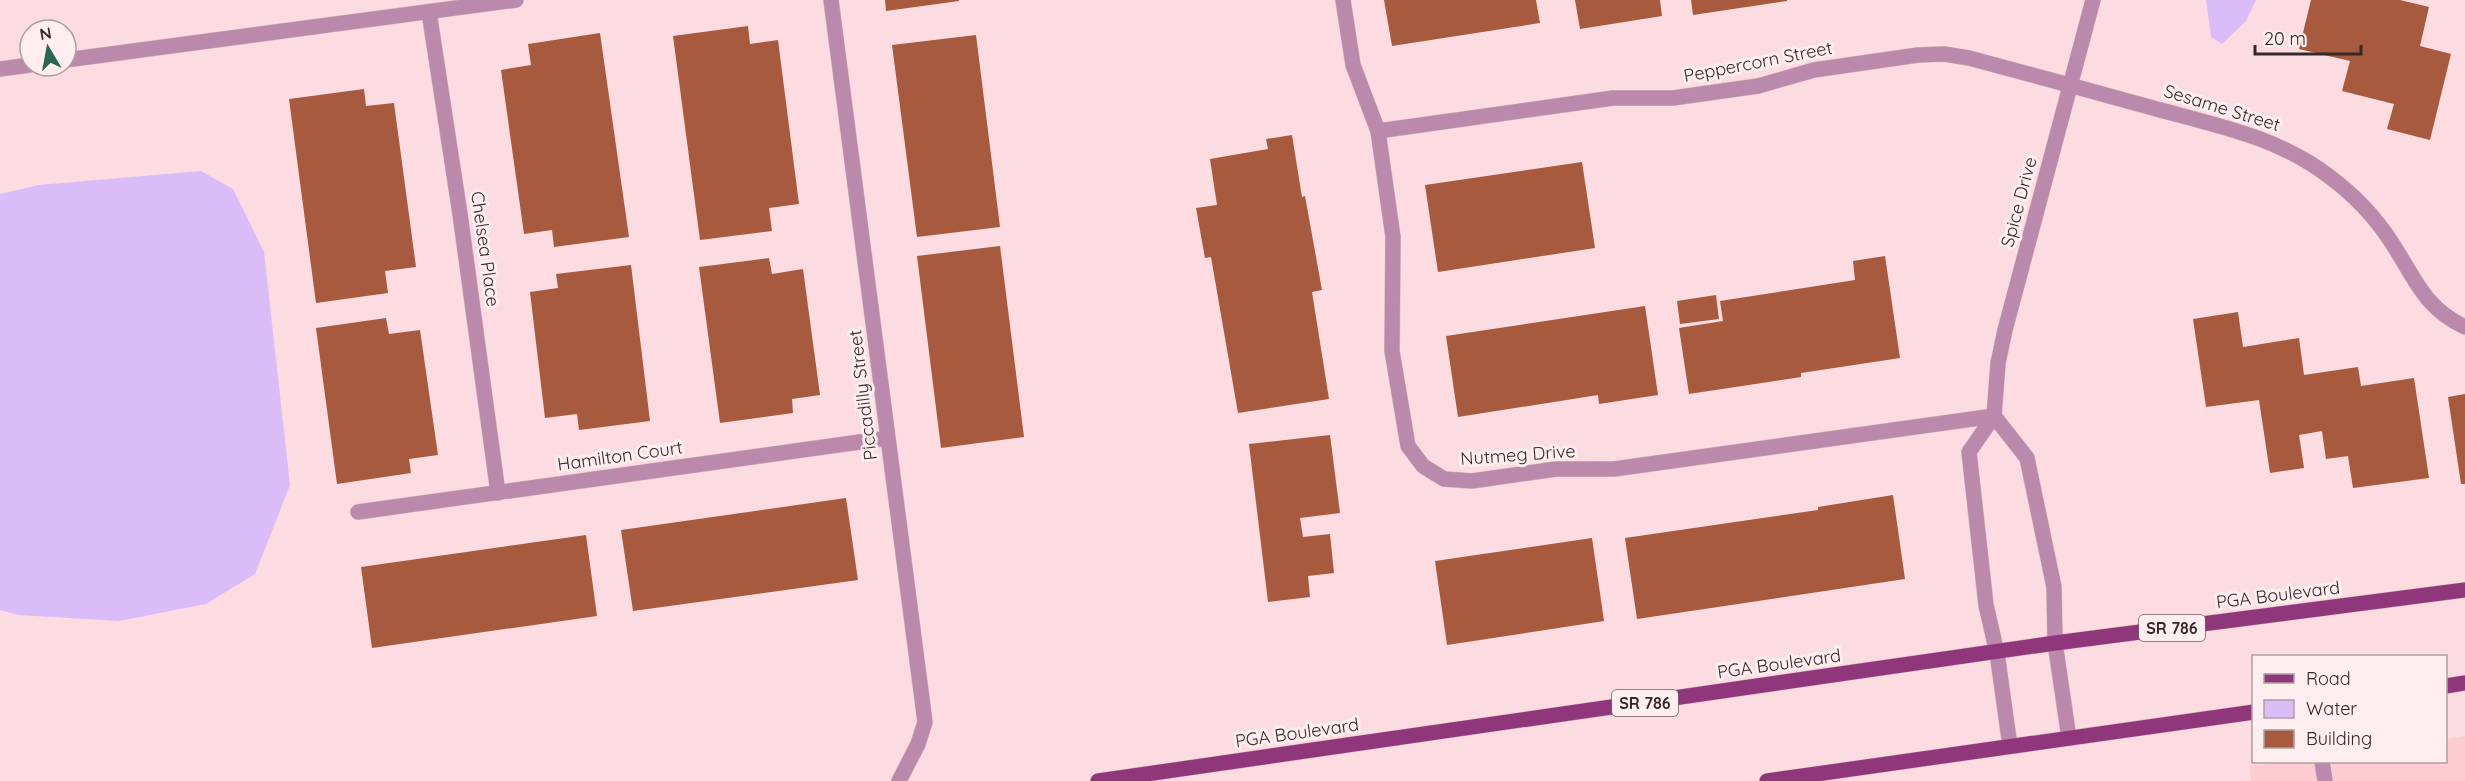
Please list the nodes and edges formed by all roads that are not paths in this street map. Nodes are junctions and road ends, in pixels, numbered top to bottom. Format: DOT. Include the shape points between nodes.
graph roads {
  1 [pos="516,0"];
  2 [pos="831,0"];
  3 [pos="1343,0"];
  4 [pos="2093,0"];
  5 [pos="429,12"];
  6 [pos="78,58"];
  7 [pos="18,67"];
  8 [pos="0,69"];
  9 [pos="2071,85"];
  10 [pos="1378,131"];
  11 [pos="2465,327"];
  12 [pos="1994,416"];
  13 [pos="888,438"];
  14 [pos="498,493"];
  15 [pos="358,512"];
  16 [pos="2465,590"];
  17 [pos="2055,643"];
  18 [pos="1997,653"];
  19 [pos="2465,683"];
  20 [pos="2447,686"];
  21 [pos="2252,712"];
  22 [pos="2069,738"];
  23 [pos="2010,746"];
  24 [pos="2322,763"];
  25 [pos="899,781"];
  26 [pos="1098,781"];
  27 [pos="1767,781"];
  28 [pos="2325,781"];
  1 -- 5 [label="street"];
  2 -- 13 [label="street, Piccadilly Street"];
  3 -- 10 [label="street, Nutmeg Drive" via="1353,65"];
  4 -- 9 [label="street, Spice Drive"];
  5 -- 6 [label="street"];
  5 -- 14 [label="street, Chelsea Place"];
  7 -- 8 [label="street"];
  9 -- 10 [label="street, Peppercorn Street" via="1969,58 1918,55 1814,70 1758,86 1673,98 1613,98"];
  9 -- 11 [label="street, Sesame Street" via="2253,135 2305,159 2360,204 2392,242 2426,298 2437,310"];
  9 -- 12 [label="street, Spice Drive" via="2005,330"];
  10 -- 12 [label="street, Nutmeg Drive" via="1393,237 1392,351 1408,446 1423,466 1444,479 1472,481 1556,469 1614,469"];
  12 -- 17 [label="street" via="2027,459 2054,587"];
  12 -- 18 [label="street" via="1969,452 1986,605"];
  13 -- 14 [label="street, Hamilton Court"];
  13 -- 25 [label="street, Piccadilly Street" via="925,722"];
  14 -- 15 [label="street, Hamilton Court"];
  16 -- 17 [label="main road, PGA Boulevard / SR 786"];
  17 -- 18 [label="main road, PGA Boulevard / SR 786"];
  17 -- 22 [label="street"];
  18 -- 23 [label="street"];
  18 -- 26 [label="main road, PGA Boulevard / SR 786"];
  19 -- 20 [label="main road"];
  21 -- 22 [label="main road"];
  22 -- 23 [label="main road"];
  23 -- 27 [label="main road"];
  24 -- 28 [label="street"];
}
